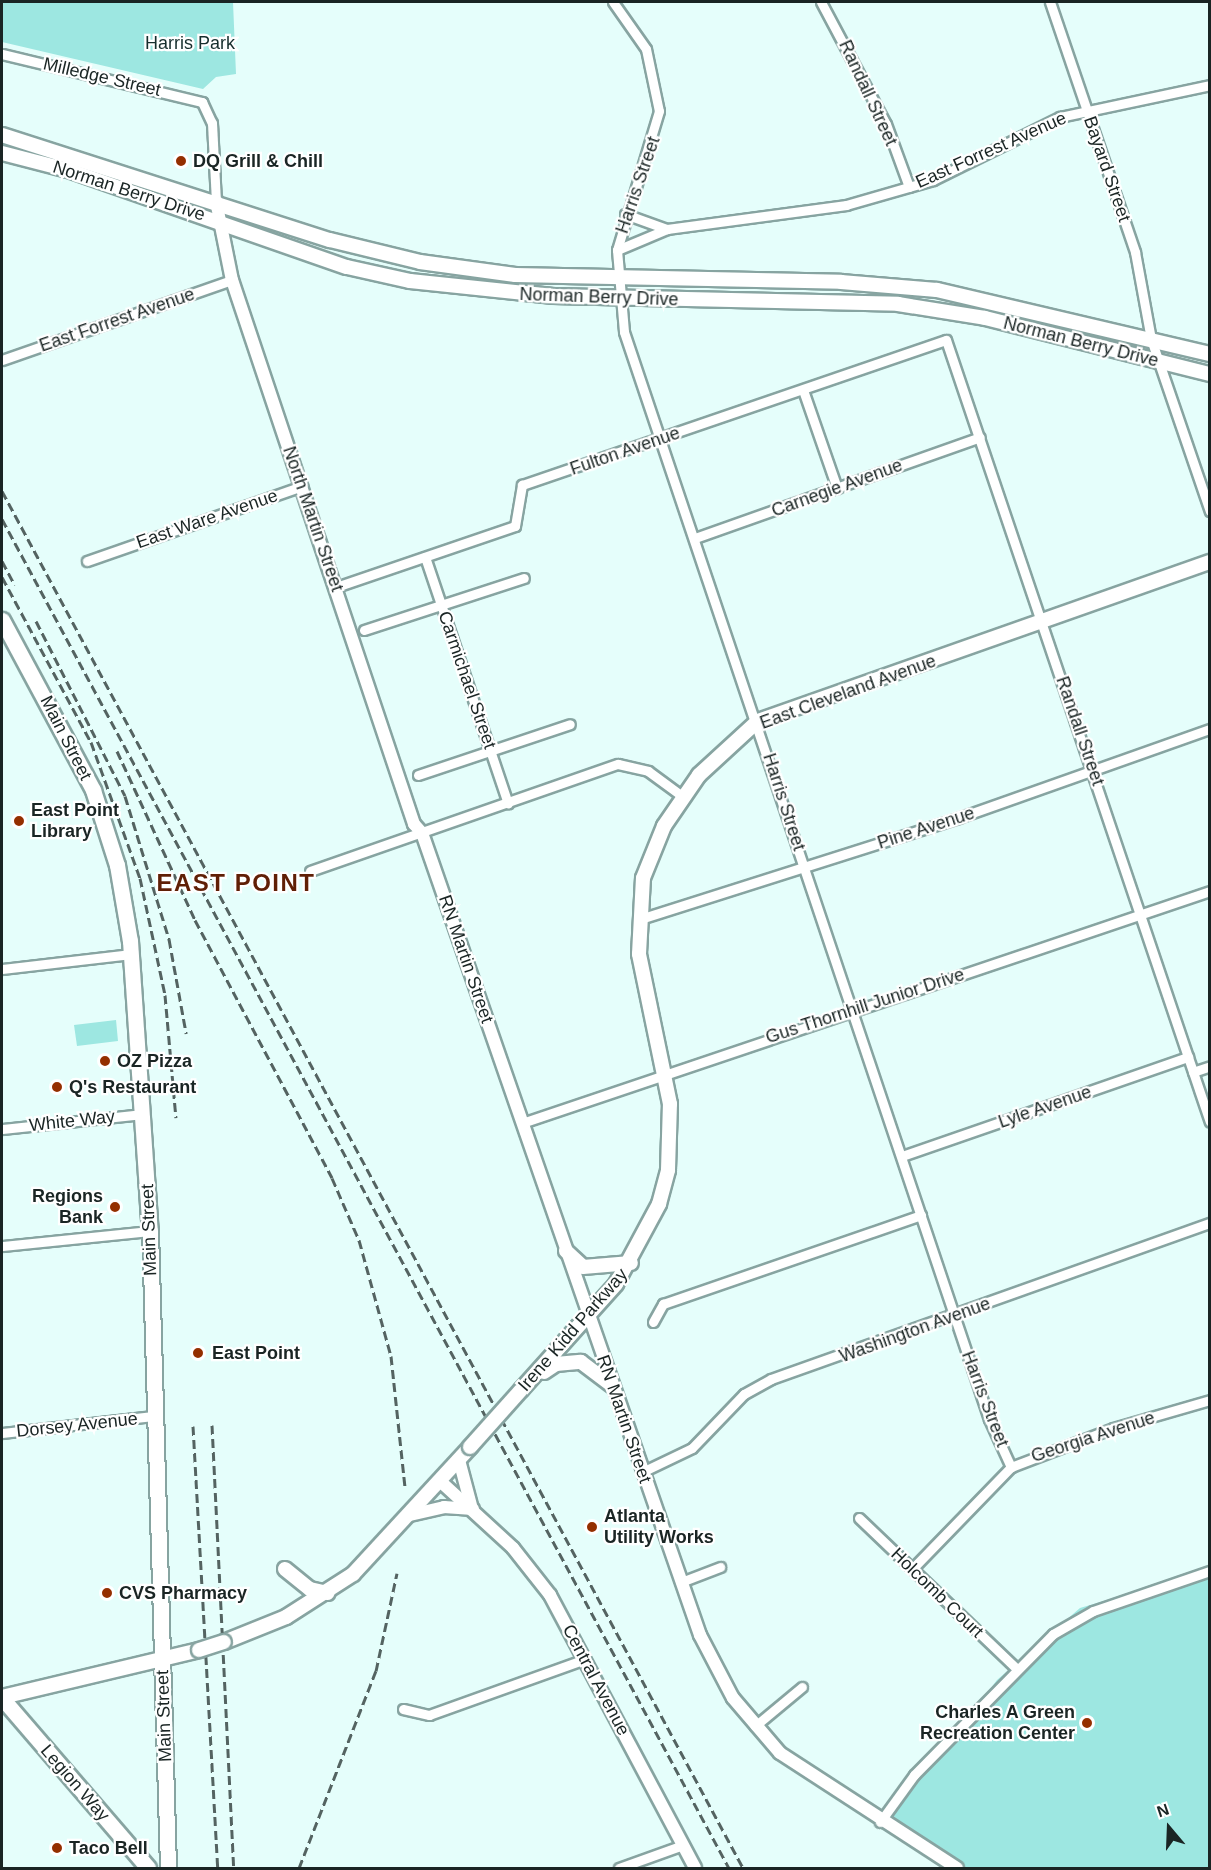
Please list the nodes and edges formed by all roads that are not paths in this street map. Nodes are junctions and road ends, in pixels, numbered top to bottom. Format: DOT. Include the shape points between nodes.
graph roads {
  1 [pos="613,2"];
  2 [pos="821,2"];
  3 [pos="1050,2"];
  4 [pos="2,54"];
  5 [pos="1209,85"];
  6 [pos="1087,109"];
  7 [pos="2,135"];
  8 [pos="2,153"];
  9 [pos="909,188"];
  10 [pos="216,201"];
  11 [pos="625,214"];
  12 [pos="219,221"];
  13 [pos="667,229"];
  14 [pos="617,250"];
  15 [pos="618,279"];
  16 [pos="232,280"];
  17 [pos="618,298"];
  18 [pos="1151,339"];
  19 [pos="946,340"];
  20 [pos="1209,354"];
  21 [pos="2,360"];
  22 [pos="1161,362"];
  23 [pos="1209,374"];
  24 [pos="803,390"];
  25 [pos="980,437"];
  26 [pos="660,439"];
  27 [pos="302,486"];
  28 [pos="837,488"];
  29 [pos="1209,512"];
  30 [pos="695,538"];
  31 [pos="426,557"];
  32 [pos="87,561"];
  33 [pos="1209,562"];
  34 [pos="524,578"];
  35 [pos="336,587"];
  36 [pos="441,604"];
  37 [pos="2,620"];
  38 [pos="1043,623"];
  39 [pos="364,630"];
  40 [pos="758,721"];
  41 [pos="570,724"];
  42 [pos="1209,729"];
  43 [pos="491,752"];
  44 [pos="1093,770"];
  45 [pos="418,775"];
  46 [pos="682,796"];
  47 [pos="508,803"];
  48 [pos="422,833"];
  49 [pos="805,868"];
  50 [pos="310,871"];
  51 [pos="1209,891"];
  52 [pos="1141,914"];
  53 [pos="640,920"];
  54 [pos="131,954"];
  55 [pos="2,969"];
  56 [pos="852,1010"];
  57 [pos="1188,1057"];
  58 [pos="1209,1066"];
  59 [pos="666,1072"];
  60 [pos="1193,1072"];
  61 [pos="143,1114"];
  62 [pos="1209,1122"];
  63 [pos="522,1123"];
  64 [pos="2,1129"];
  65 [pos="902,1156"];
  66 [pos="921,1215"];
  67 [pos="1209,1223"];
  68 [pos="150,1231"];
  69 [pos="2,1246"];
  70 [pos="566,1251"];
  71 [pos="631,1263"];
  72 [pos="588,1316"];
  73 [pos="955,1317"];
  74 [pos="653,1323"];
  75 [pos="612,1385"];
  76 [pos="524,1386"];
  77 [pos="1209,1400"];
  78 [pos="153,1416"];
  79 [pos="2,1433"];
  80 [pos="459,1460"];
  81 [pos="1011,1467"];
  82 [pos="642,1472"];
  83 [pos="440,1481"];
  84 [pos="473,1509"];
  85 [pos="410,1515"];
  86 [pos="859,1518"];
  87 [pos="720,1567"];
  88 [pos="285,1569"];
  89 [pos="912,1569"];
  90 [pos="1209,1571"];
  91 [pos="681,1582"];
  92 [pos="328,1593"];
  93 [pos="162,1659"];
  94 [pos="585,1659"];
  95 [pos="1016,1668"];
  96 [pos="802,1687"];
  97 [pos="2,1698"];
  98 [pos="403,1709"];
  99 [pos="754,1726"];
  100 [pos="880,1822"];
  101 [pos="683,1845"];
  102 [pos="148,1869"];
  103 [pos="168,1869"];
  104 [pos="619,1869"];
  105 [pos="695,1869"];
  106 [pos="957,1869"];
  1 -- 11 [label="street, Harris Street" via="646,49 659,111 656,137"];
  2 -- 9 [label="street, Randall Street" via="882,114"];
  3 -- 6 [label="street, Bayard Street"];
  4 -- 10 [label="street, Milledge Street" via="202,102 212,123"];
  5 -- 6 [label="street, East Forrest Avenue"];
  6 -- 9 [label="street, East Forrest Avenue"];
  6 -- 18 [label="street, Bayard Street" via="1135,252"];
  7 -- 10 [label="main road, Norman Berry Drive"];
  8 -- 12 [label="main road, Norman Berry Drive"];
  9 -- 13 [label="street, East Forrest Avenue" via="846,205"];
  10 -- 12 [label="street, North Martin Street"];
  10 -- 15 [label="main road, Norman Berry Drive" via="330,240 420,262 515,275"];
  11 -- 13 [label="street, East Forrest Avenue"];
  11 -- 14 [label="street, Harris Street"];
  12 -- 16 [label="street, North Martin Street"];
  12 -- 17 [label="main road, Norman Berry Drive" via="388,277 481,291"];
  13 -- 14 [label="street, East Forrest Avenue"];
  14 -- 15 [label="street, Harris Street"];
  15 -- 17 [label="street, Harris Street"];
  15 -- 18 [label="main road, Norman Berry Drive" via="841,282 937,290"];
  16 -- 21 [label="street, East Forrest Avenue"];
  16 -- 27 [label="street, North Martin Street"];
  17 -- 22 [label="main road, Norman Berry Drive" via="898,304 985,318"];
  17 -- 26 [label="street, Harris Street"];
  18 -- 20 [label="main road, Norman Berry Drive"];
  18 -- 22 [label="street, Bayard Street"];
  19 -- 24 [label="street, Fulton Avenue"];
  19 -- 25 [label="street, Randall Street"];
  22 -- 23 [label="main road, Norman Berry Drive"];
  22 -- 29 [label="street, Bayard Street"];
  24 -- 26 [label="street, Fulton Avenue"];
  24 -- 28 [label="street"];
  25 -- 28 [label="street, Carnegie Avenue"];
  25 -- 38 [label="street, Randall Street"];
  26 -- 30 [label="street, Harris Street"];
  26 -- 31 [label="street, Fulton Avenue" via="522,485 515,526"];
  27 -- 32 [label="street, East Ware Avenue"];
  27 -- 35 [label="street, North Martin Street"];
  28 -- 30 [label="street, Carnegie Avenue"];
  30 -- 40 [label="street, Harris Street"];
  31 -- 35 [label="street, Fulton Avenue"];
  31 -- 36 [label="street, Carmichael Street"];
  33 -- 38 [label="main road, East Cleveland Avenue"];
  34 -- 36 [label="street"];
  35 -- 48 [label="street, North Martin Street" via="414,824"];
  36 -- 39 [label="street"];
  36 -- 43 [label="street, Carmichael Street"];
  37 -- 54 [label="main road, Main Street" via="93,790 117,865"];
  38 -- 40 [label="main road, East Cleveland Avenue"];
  38 -- 44 [label="street, Randall Street"];
  40 -- 46 [label="main road, East Cleveland Avenue"];
  40 -- 49 [label="street, Harris Street"];
  41 -- 43 [label="street"];
  42 -- 44 [label="street, Pine Avenue"];
  43 -- 45 [label="street"];
  43 -- 47 [label="street, Carmichael Street"];
  44 -- 49 [label="street, Pine Avenue"];
  44 -- 52 [label="street, Randall Street"];
  46 -- 47 [label="street" via="648,771 618,764"];
  46 -- 53 [label="main road, Irene Kidd Parkway" via="643,878"];
  47 -- 48 [label="street"];
  48 -- 50 [label="street"];
  48 -- 63 [label="street, RN Martin Street"];
  49 -- 53 [label="street, Pine Avenue"];
  49 -- 56 [label="street, Harris Street"];
  51 -- 52 [label="street, Gus Thornhill Junior Drive"];
  52 -- 56 [label="street, Gus Thornhill Junior Drive"];
  52 -- 57 [label="street, Randall Street"];
  53 -- 59 [label="main road, Irene Kidd Parkway" via="643,978"];
  54 -- 55 [label="street"];
  54 -- 61 [label="main road, Main Street"];
  56 -- 59 [label="street, Gus Thornhill Junior Drive"];
  56 -- 65 [label="street, Harris Street"];
  57 -- 60 [label="street, Randall Street"];
  57 -- 65 [label="street, Lyle Avenue"];
  58 -- 60 [label="street"];
  59 -- 63 [label="street, Gus Thornhill Junior Drive"];
  59 -- 71 [label="main road, Irene Kidd Parkway" via="670,1104 668,1170 652,1223"];
  60 -- 62 [label="street, Randall Street"];
  61 -- 64 [label="street, White Way"];
  61 -- 68 [label="main road, Main Street"];
  63 -- 70 [label="street, RN Martin Street"];
  65 -- 66 [label="street, Harris Street"];
  66 -- 73 [label="street, Harris Street"];
  66 -- 74 [label="street" via="663,1304"];
  67 -- 73 [label="street, Washington Avenue"];
  68 -- 69 [label="street"];
  68 -- 78 [label="main road, Main Street"];
  70 -- 71 [label="main road" via="592,1269"];
  70 -- 72 [label="street, RN Martin Street"];
  71 -- 72 [label="main road, Irene Kidd Parkway"];
  72 -- 75 [label="street, RN Martin Street"];
  72 -- 76 [label="main road, Irene Kidd Parkway"];
  73 -- 81 [label="street, Harris Street"];
  73 -- 82 [label="street, Washington Avenue" via="771,1379 744,1394 692,1449"];
  75 -- 76 [label="main road" via="591,1367 571,1361 556,1364"];
  75 -- 82 [label="street, RN Martin Street"];
  76 -- 80 [label="main road, Irene Kidd Parkway, bridge"];
  77 -- 81 [label="street, Georgia Avenue" via="1113,1428"];
  78 -- 79 [label="street, Dorsey Avenue"];
  78 -- 93 [label="main road, Main Street"];
  80 -- 83 [label="main road, Irene Kidd Parkway"];
  80 -- 84 [label="street, Central Avenue"];
  81 -- 89 [label="street, Georgia Avenue"];
  82 -- 91 [label="street, RN Martin Street"];
  83 -- 84 [label="street, Central Avenue"];
  83 -- 85 [label="main road, Irene Kidd Parkway"];
  84 -- 85 [label="street" via="444,1507"];
  84 -- 94 [label="street, Central Avenue" via="530,1567"];
  85 -- 92 [label="main road, Irene Kidd Parkway"];
  86 -- 89 [label="street, Holcomb Court"];
  87 -- 91 [label="street"];
  88 -- 92 [label="main road" via="310,1589"];
  89 -- 95 [label="street, Holcomb Court"];
  90 -- 95 [label="street" via="1093,1611 1053,1634"];
  91 -- 99 [label="street, RN Martin Street" via="713,1664"];
  92 -- 93 [label="main road, Irene Kidd Parkway, bridge" via="224,1642"];
  93 -- 97 [label="main road"];
  93 -- 103 [label="main road, Main Street"];
  94 -- 98 [label="street" via="429,1715"];
  94 -- 101 [label="street, Central Avenue"];
  95 -- 100 [label="street" via="914,1774"];
  96 -- 99 [label="street"];
  97 -- 102 [label="main road, Legion Way"];
  99 -- 100 [label="street, RN Martin Street" via="806,1775"];
  100 -- 106 [label="street, RN Martin Street"];
  101 -- 104 [label="street"];
  101 -- 105 [label="street, Central Avenue"];
}
